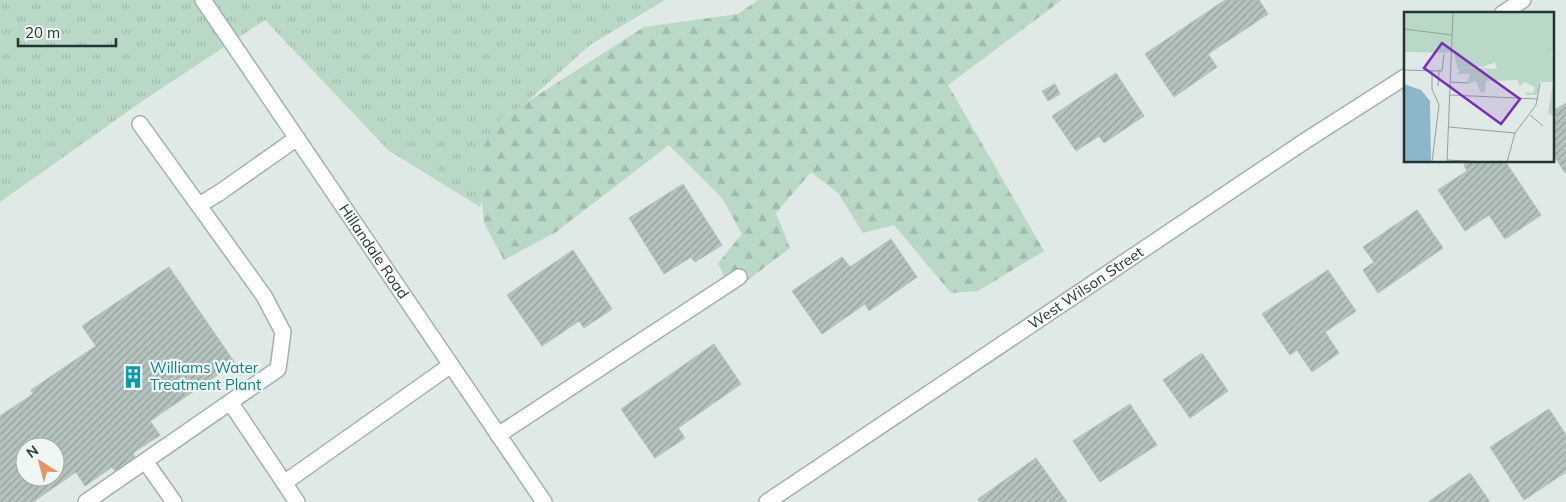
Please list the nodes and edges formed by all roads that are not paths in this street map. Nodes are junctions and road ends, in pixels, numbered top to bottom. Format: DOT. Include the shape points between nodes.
graph roads {
  1 [pos="203,0"];
  2 [pos="1523,0"];
  3 [pos="1505,12"];
  4 [pos="1404,78"];
  5 [pos="140,124"];
  6 [pos="296,138"];
  7 [pos="199,205"];
  8 [pos="739,277"];
  9 [pos="451,365"];
  10 [pos="230,402"];
  11 [pos="498,435"];
  12 [pos="145,461"];
  13 [pos="284,483"];
  14 [pos="86,502"];
  15 [pos="174,502"];
  16 [pos="297,502"];
  17 [pos="544,502"];
  18 [pos="767,502"];
  1 -- 6 [label="street, Hillandale Road"];
  2 -- 3 [label="street"];
  4 -- 18 [label="street, West Wilson Street"];
  5 -- 7 [label="street"];
  6 -- 7 [label="street"];
  6 -- 9 [label="street, Hillandale Road"];
  7 -- 10 [label="street" via="264,296 283,332 278,369"];
  8 -- 11 [label="street"];
  9 -- 11 [label="street, Hillandale Road"];
  9 -- 13 [label="street"];
  10 -- 12 [label="street"];
  10 -- 13 [label="street"];
  11 -- 17 [label="street, Hillandale Road"];
  12 -- 14 [label="street"];
  12 -- 15 [label="street"];
  13 -- 16 [label="street"];
}
